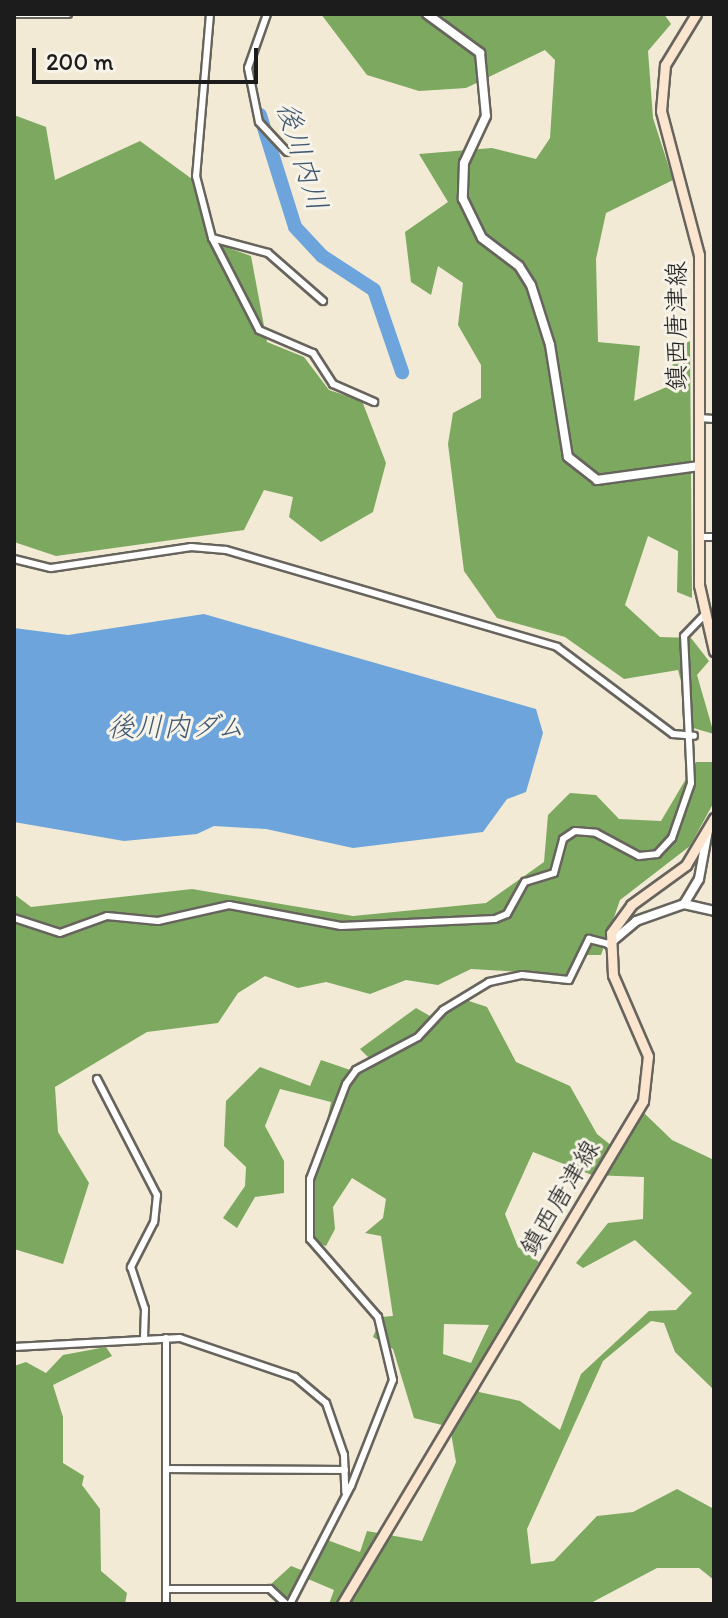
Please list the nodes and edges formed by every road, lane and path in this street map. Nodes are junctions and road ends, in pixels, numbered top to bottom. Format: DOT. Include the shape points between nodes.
graph roads {
  1 [pos="17,14"];
  2 [pos="68,14"];
  3 [pos="210,14"];
  4 [pos="267,14"];
  5 [pos="427,14"];
  6 [pos="696,14"];
  7 [pos="287,152"];
  8 [pos="212,238"];
  9 [pos="319,300"];
  10 [pos="374,402"];
  11 [pos="699,418"];
  12 [pos="714,419"];
  13 [pos="699,466"];
  14 [pos="704,537"];
  15 [pos="714,537"];
  16 [pos="14,559"];
  17 [pos="704,615"];
  18 [pos="714,651"];
  19 [pos="694,736"];
  20 [pos="714,818"];
  21 [pos="708,830"];
  22 [pos="684,904"];
  23 [pos="714,911"];
  24 [pos="14,918"];
  25 [pos="609,944"];
  26 [pos="97,1079"];
  27 [pos="144,1338"];
  28 [pos="166,1338"];
  29 [pos="14,1347"];
  30 [pos="166,1469"];
  31 [pos="345,1470"];
  32 [pos="345,1496"];
  33 [pos="166,1589"];
  34 [pos="166,1604"];
  35 [pos="288,1604"];
  36 [pos="342,1604"];
  1 -- 2 [label="street"];
  3 -- 8 [label="street" via="196,176"];
  4 -- 7 [label="street" via="248,68 259,122"];
  5 -- 13 [label="street" via="480,53 486,116 464,163 463,199 482,238 531,285 550,345 568,457 597,480"];
  6 -- 11 [label="main road, 鎮西唐津線" via="665,65 661,111 696,227"];
  8 -- 9 [label="street" via="268,253"];
  8 -- 10 [label="street" via="259,330 308,351 333,384"];
  11 -- 12 [label="street"];
  11 -- 13 [label="main road, 鎮西唐津線"];
  13 -- 17 [label="main road, 鎮西唐津線"];
  14 -- 15 [label="street"];
  16 -- 19 [label="street" via="51,568 191,547 257,560 557,647 673,734"];
  17 -- 18 [label="main road, 鎮西唐津線"];
  17 -- 19 [label="street" via="684,636"];
  19 -- 24 [label="street" via="685,810 665,848 639,856 596,833 575,831 563,839 554,873 525,882 507,914 495,919 341,926 229,905 158,921 107,916 60,933"];
  20 -- 21 [label="main road"];
  21 -- 22 [label="street" via="699,879"];
  21 -- 25 [label="main road" via="686,865 620,916"];
  22 -- 23 [label="street"];
  22 -- 25 [label="street" via="636,921"];
  25 -- 32 [label="street" via="589,939 569,980 522,975 489,982 407,1044 356,1070 346,1084 310,1179 310,1239 378,1317 394,1373"];
  25 -- 36 [label="main road, 鎮西唐津線" via="613,975 648,1056 643,1101"];
  26 -- 27 [label="street" via="157,1195 154,1222 131,1267 145,1309"];
  27 -- 28 [label="street"];
  27 -- 29 [label="street"];
  28 -- 30 [label="street"];
  28 -- 31 [label="street" via="224,1348 308,1384 326,1403"];
  30 -- 31 [label="street"];
  30 -- 33 [label="street"];
  31 -- 32 [label="street"];
  32 -- 35 [label="street"];
  33 -- 34 [label="street"];
  33 -- 35 [label="street" via="270,1589"];
}
